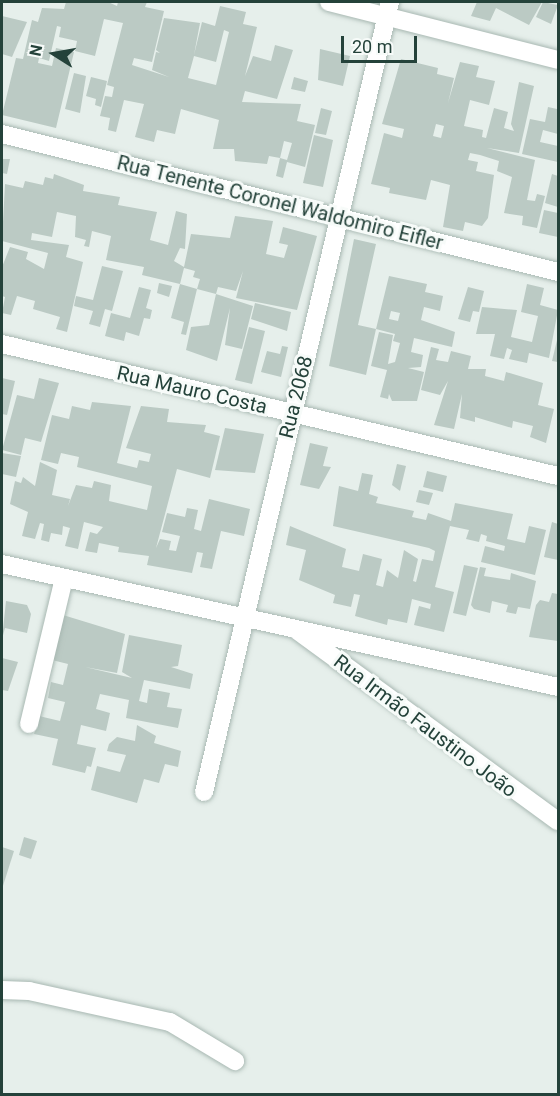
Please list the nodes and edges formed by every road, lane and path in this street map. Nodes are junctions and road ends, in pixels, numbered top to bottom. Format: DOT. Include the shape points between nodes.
graph roads {
  1 [pos="329,2"];
  2 [pos="388,9"];
  3 [pos="558,60"];
  4 [pos="2,134"];
  5 [pos="339,218"];
  6 [pos="558,272"];
  7 [pos="2,344"];
  8 [pos="291,413"];
  9 [pos="558,476"];
  10 [pos="2,564"];
  11 [pos="64,578"];
  12 [pos="243,618"];
  13 [pos="294,628"];
  14 [pos="558,687"];
  15 [pos="29,724"];
  16 [pos="204,792"];
  17 [pos="558,821"];
  18 [pos="2,990"];
  19 [pos="235,1061"];
  1 -- 2 [label="street"];
  2 -- 3 [label="street"];
  2 -- 5 [label="street, Rua 2068"];
  4 -- 5 [label="street, Rua Tenente Coronel Waldomiro Eifler"];
  5 -- 6 [label="street, Rua Tenente Coronel Waldomiro Eifler"];
  5 -- 8 [label="street, Rua 2068"];
  7 -- 8 [label="street, Rua Mauro Costa"];
  8 -- 9 [label="street, Rua Mauro Costa"];
  8 -- 12 [label="street, Rua 2068"];
  10 -- 11 [label="street, Rua Irmão Faustino João"];
  11 -- 12 [label="street, Rua Irmão Faustino João"];
  11 -- 15 [label="street"];
  12 -- 13 [label="street, Rua Irmão Faustino João"];
  12 -- 16 [label="street, Rua 2068"];
  13 -- 14 [label="street, Rua Irmão Faustino João"];
  13 -- 17 [label="street, Rua Irmão Faustino João"];
  18 -- 19 [label="street" via="29,991 170,1022"];
}
